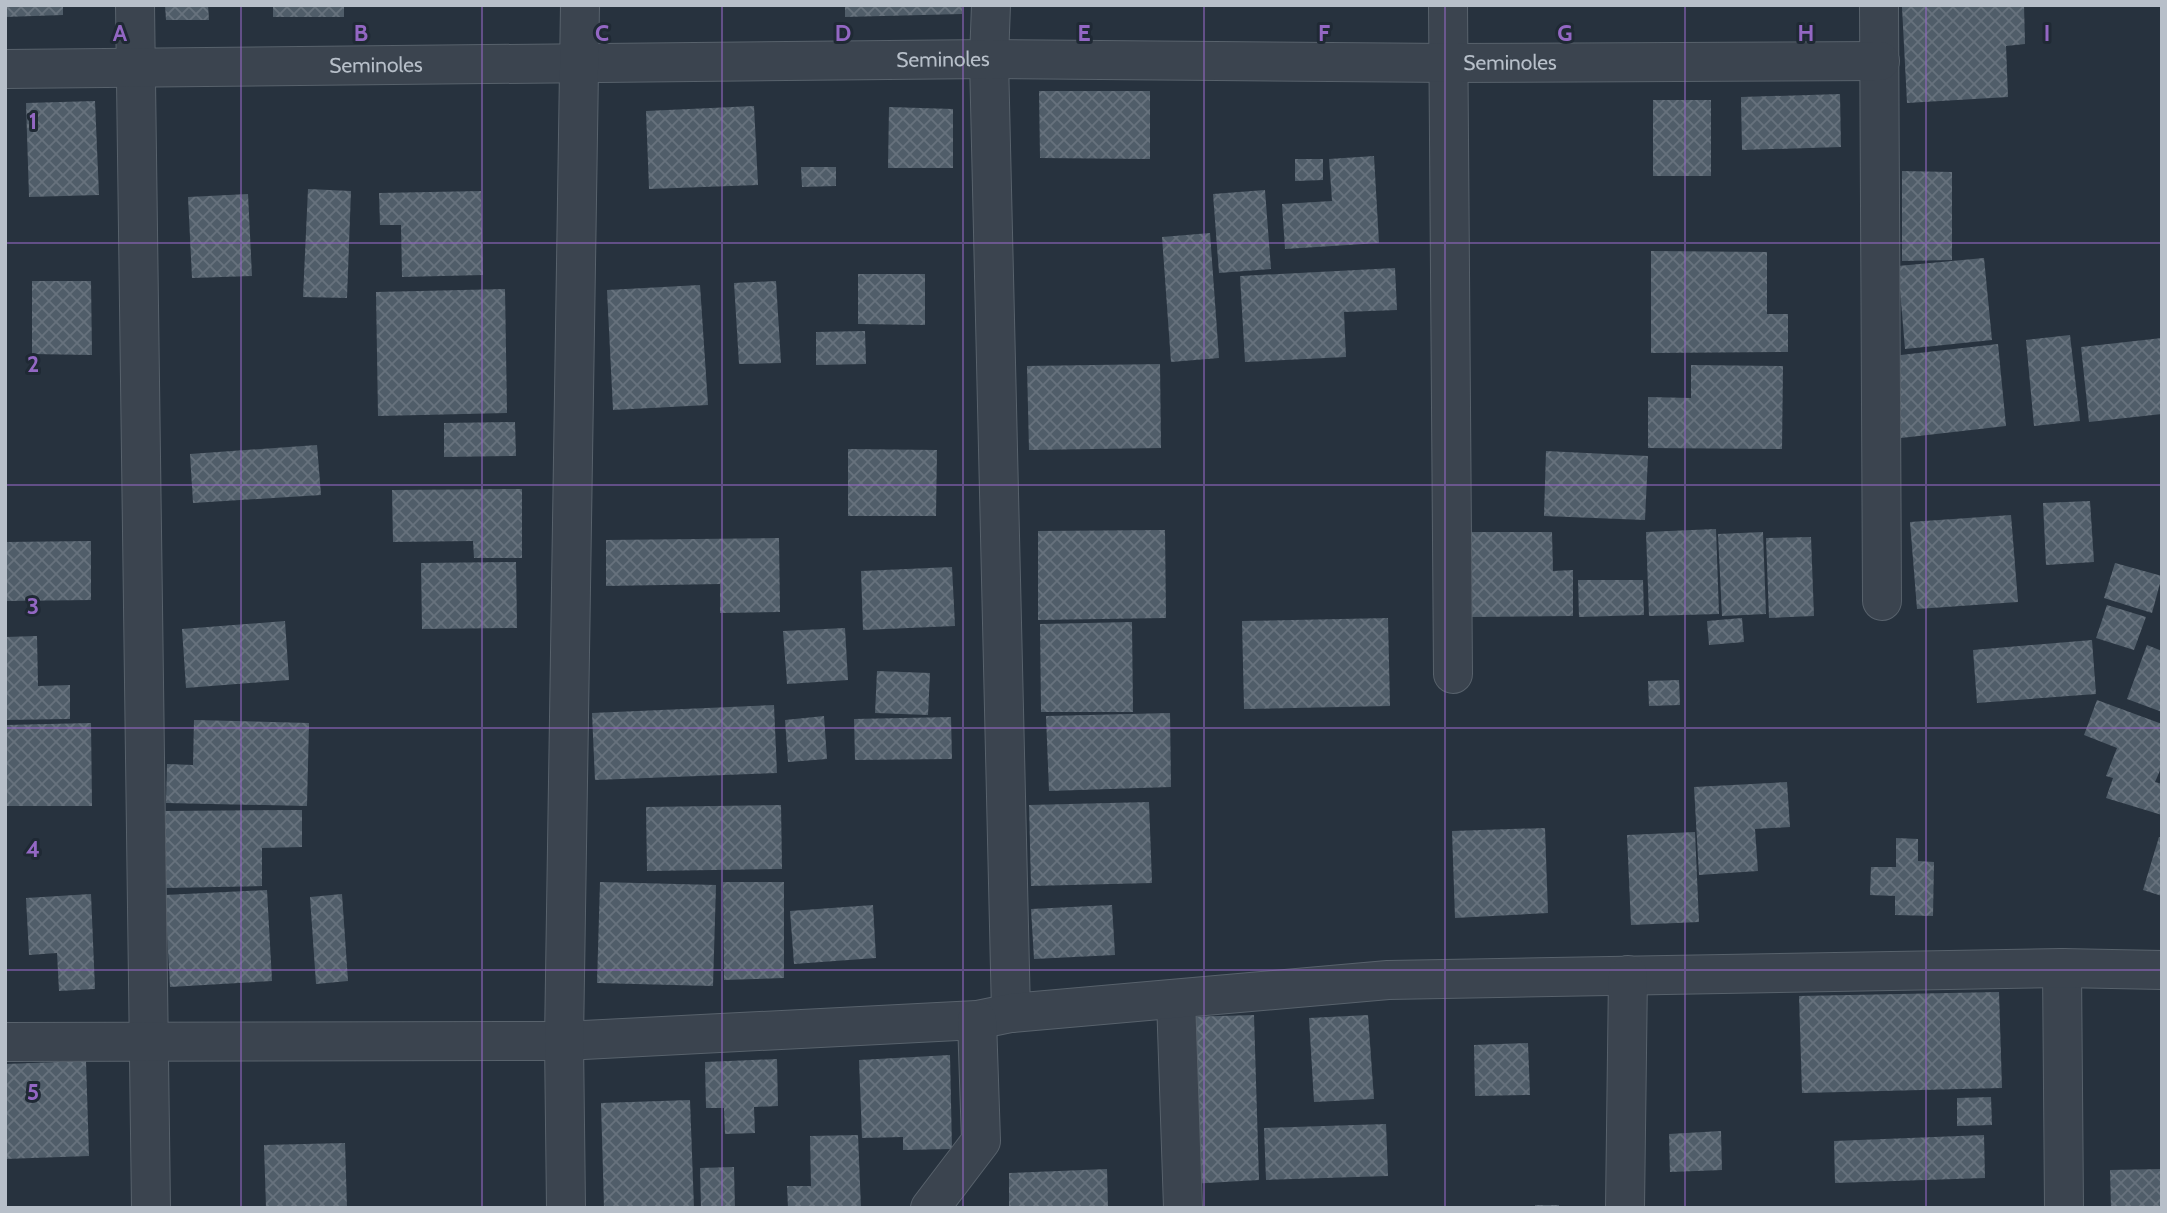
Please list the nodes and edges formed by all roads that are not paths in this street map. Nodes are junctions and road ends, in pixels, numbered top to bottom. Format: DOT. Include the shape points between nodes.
graph roads {
  1 [pos="135,5"];
  2 [pos="580,5"];
  3 [pos="991,5"];
  4 [pos="1448,5"];
  5 [pos="1879,5"];
  6 [pos="989,59"];
  7 [pos="1880,61"];
  8 [pos="1450,63"];
  9 [pos="579,64"];
  10 [pos="134,68"];
  11 [pos="5,69"];
  12 [pos="1882,601"];
  13 [pos="1453,674"];
  14 [pos="2062,968"];
  15 [pos="2162,970"];
  16 [pos="1628,975"];
  17 [pos="1176,999"];
  18 [pos="994,1016"];
  19 [pos="564,1041"];
  20 [pos="5,1042"];
  21 [pos="150,1043"];
  22 [pos="151,1208"];
  23 [pos="566,1208"];
  24 [pos="930,1208"];
  25 [pos="1183,1208"];
  26 [pos="1626,1208"];
  27 [pos="2064,1208"];
  1 -- 10 [label="street"];
  2 -- 9 [label="street"];
  3 -- 6 [label="street"];
  4 -- 8 [label="street"];
  5 -- 7 [label="street"];
  6 -- 8 [label="street, Seminoles"];
  6 -- 9 [label="street, Seminoles"];
  6 -- 18 [label="street"];
  7 -- 8 [label="street, Seminoles"];
  7 -- 12 [label="street"];
  8 -- 13 [label="street"];
  9 -- 10 [label="street, Seminoles"];
  9 -- 19 [label="street"];
  10 -- 11 [label="street, Seminoles"];
  10 -- 21 [label="street"];
  14 -- 15 [label="street"];
  14 -- 16 [label="street"];
  14 -- 27 [label="street"];
  16 -- 17 [label="street" via="1388,980"];
  16 -- 26 [label="street"];
  17 -- 18 [label="street"];
  17 -- 25 [label="street"];
  18 -- 19 [label="street"];
  18 -- 24 [label="street" via="981,1141"];
  19 -- 21 [label="street"];
  19 -- 23 [label="street"];
  20 -- 21 [label="street"];
  21 -- 22 [label="street"];
}
